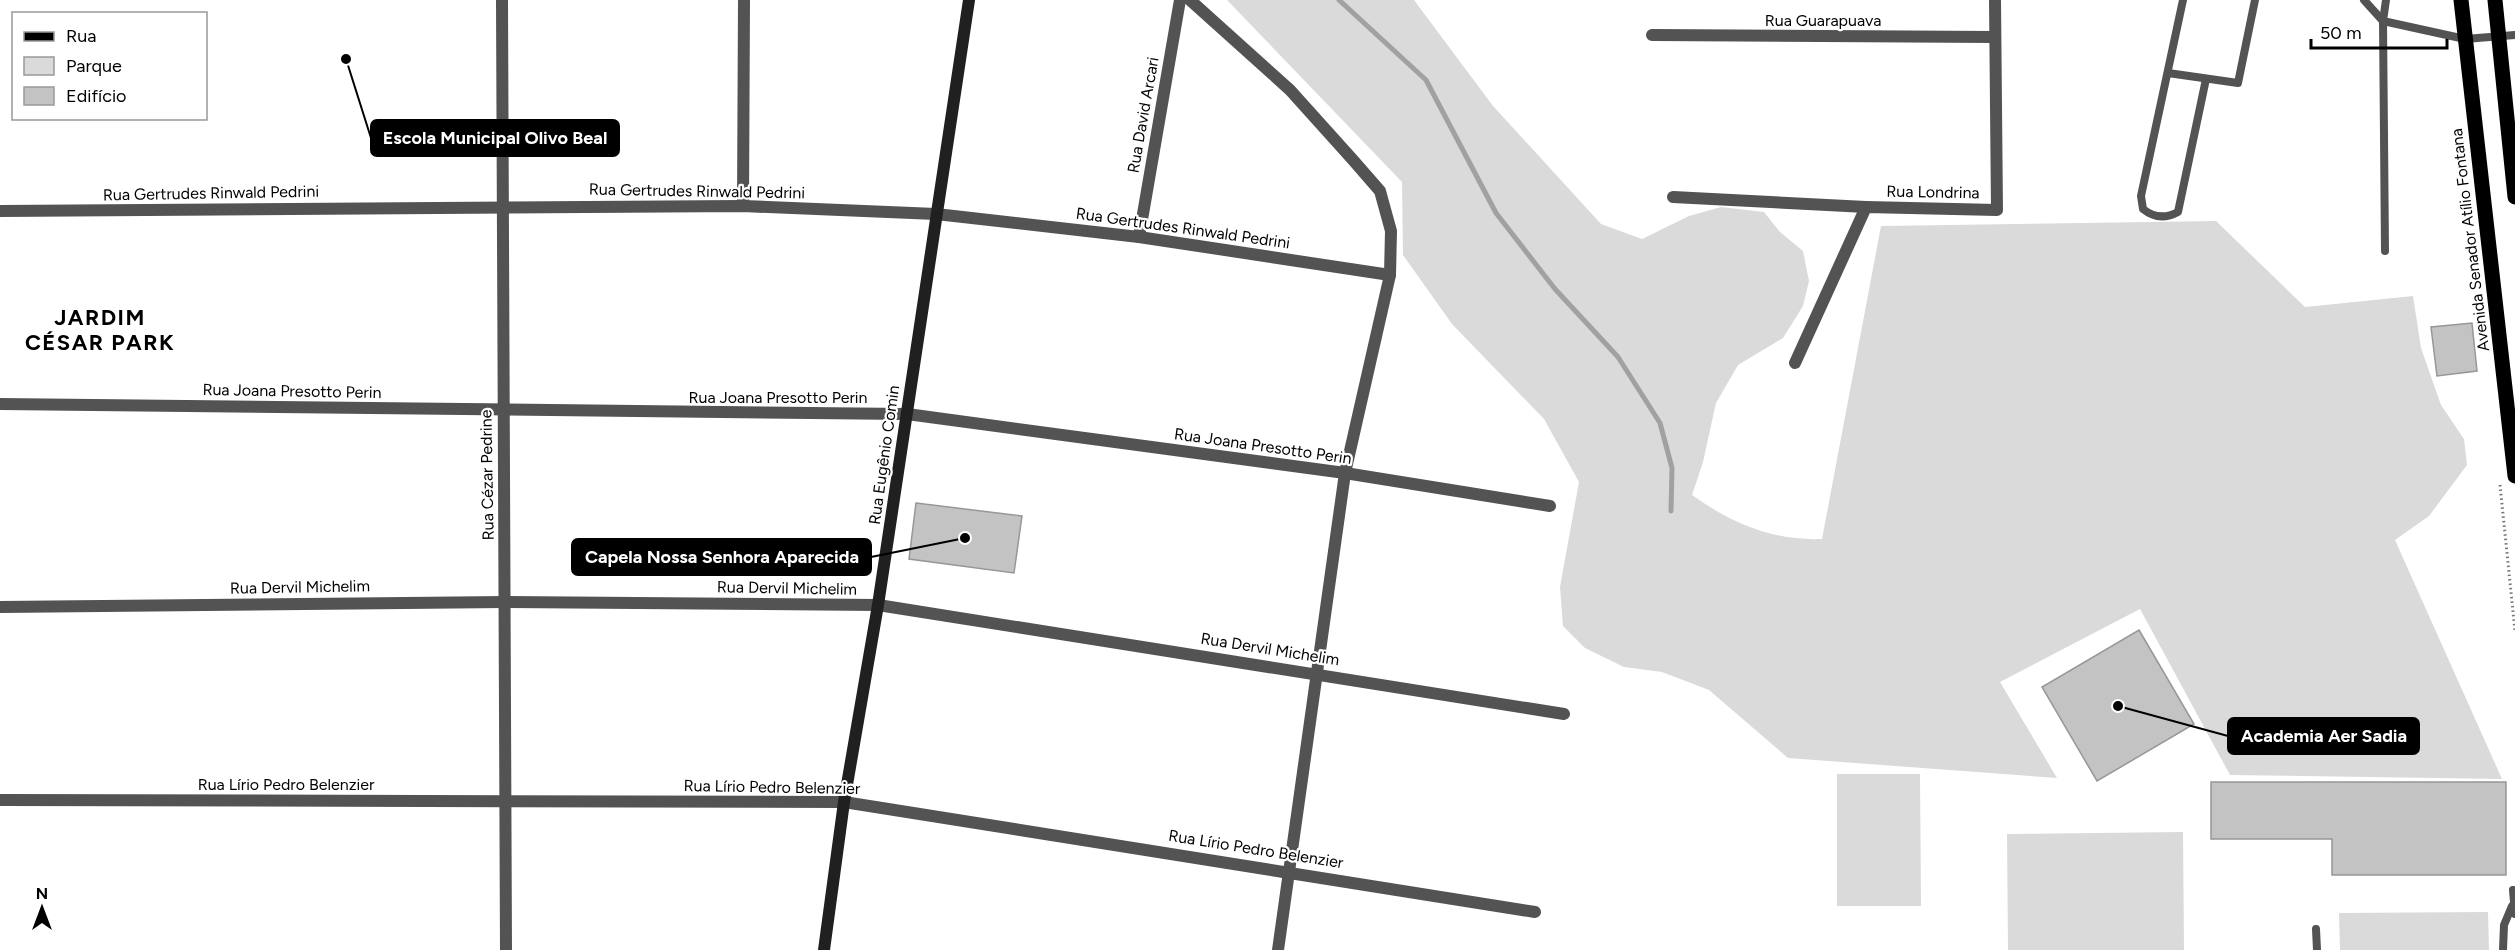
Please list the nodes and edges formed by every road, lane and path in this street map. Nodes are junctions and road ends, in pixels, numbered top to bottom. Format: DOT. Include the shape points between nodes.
graph roads {
  1 [pos="502,0"];
  2 [pos="744,0"];
  3 [pos="969,0"];
  4 [pos="1180,0"];
  5 [pos="1190,0"];
  6 [pos="1995,0"];
  7 [pos="2183,0"];
  8 [pos="2255,0"];
  9 [pos="2364,0"];
  10 [pos="2386,0"];
  11 [pos="2461,0"];
  12 [pos="2495,0"];
  13 [pos="2383,21"];
  14 [pos="1652,35"];
  15 [pos="2515,35"];
  16 [pos="2499,36"];
  17 [pos="1994,37"];
  18 [pos="2465,39"];
  19 [pos="2168,73"];
  20 [pos="2206,79"];
  21 [pos="1673,197"];
  22 [pos="2515,197"];
  23 [pos="503,206"];
  24 [pos="743,206"];
  25 [pos="1866,207"];
  26 [pos="0,211"];
  27 [pos="936,214"];
  28 [pos="1139,237"];
  29 [pos="2385,251"];
  30 [pos="1390,275"];
  31 [pos="1795,363"];
  32 [pos="0,404"];
  33 [pos="502,411"];
  34 [pos="907,414"];
  35 [pos="1345,473"];
  36 [pos="2515,476"];
  37 [pos="1550,506"];
  38 [pos="505,602"];
  39 [pos="878,605"];
  40 [pos="0,607"];
  41 [pos="1317,673"];
  42 [pos="1564,714"];
  43 [pos="0,800"];
  44 [pos="506,801"];
  45 [pos="844,802"];
  46 [pos="1289,871"];
  47 [pos="2513,890"];
  48 [pos="2514,910"];
  49 [pos="1535,912"];
  50 [pos="2316,929"];
  51 [pos="506,950"];
  52 [pos="824,950"];
  53 [pos="1278,950"];
  54 [pos="2317,950"];
  55 [pos="2503,950"];
  1 -- 23 [label="street, Rua Cézar Pedrine"];
  2 -- 24 [label="street"];
  3 -- 27 [label="street, Rua Eugênio Comin"];
  4 -- 28 [label="street, Rua David Arcari"];
  5 -- 30 [label="street" via="1290,90 1380,191 1391,231"];
  6 -- 17 [label="street, Rua Londrina"];
  7 -- 19 [label="lane"];
  8 -- 20 [label="lane" via="2238,83"];
  9 -- 13 [label="lane"];
  10 -- 13 [label="lane"];
  11 -- 18 [label="main road, Avenida Senador Atílio Fontana"];
  12 -- 16 [label="main road"];
  13 -- 18 [label="lane"];
  13 -- 29 [label="lane"];
  14 -- 17 [label="street, Rua Guarapuava"];
  15 -- 16 [label="lane"];
  16 -- 18 [label="lane"];
  16 -- 22 [label="main road"];
  17 -- 25 [label="street, Rua Londrina" via="1997,210"];
  18 -- 36 [label="main road, Avenida Senador Atílio Fontana"];
  19 -- 20 [label="lane"];
  19 -- 20 [label="lane" via="2141,196 2143,209 2150,215 2169,217 2178,212"];
  21 -- 25 [label="street"];
  23 -- 24 [label="street, Rua Gertrudes Rinwald Pedrini"];
  23 -- 26 [label="street, Rua Gertrudes Rinwald Pedrini"];
  23 -- 33 [label="street, Rua Cézar Pedrine"];
  24 -- 27 [label="street, Rua Gertrudes Rinwald Pedrini"];
  25 -- 31 [label="street, Rua Londrina"];
  27 -- 28 [label="street, Rua Gertrudes Rinwald Pedrini"];
  27 -- 34 [label="street, Rua Eugênio Comin"];
  28 -- 30 [label="street, Rua Gertrudes Rinwald Pedrini"];
  30 -- 35 [label="street"];
  32 -- 33 [label="street, Rua Joana Presotto Perin"];
  33 -- 34 [label="street, Rua Joana Presotto Perin"];
  33 -- 38 [label="street, Rua Cézar Pedrine"];
  34 -- 35 [label="street, Rua Joana Presotto Perin"];
  34 -- 39 [label="street, Rua Eugênio Comin"];
  35 -- 37 [label="street, Rua Joana Presotto Perin"];
  35 -- 41 [label="street"];
  38 -- 39 [label="street, Rua Dervil Michelim"];
  38 -- 40 [label="street, Rua Dervil Michelim"];
  38 -- 44 [label="street, Rua Cézar Pedrine"];
  39 -- 41 [label="street, Rua Dervil Michelim"];
  39 -- 45 [label="street, Rua Eugênio Comin"];
  41 -- 42 [label="street, Rua Dervil Michelim"];
  41 -- 46 [label="street"];
  43 -- 44 [label="street, Rua Lírio Pedro Belenzier"];
  44 -- 45 [label="street, Rua Lírio Pedro Belenzier"];
  44 -- 51 [label="street, Rua Cézar Pedrine"];
  45 -- 46 [label="street, Rua Lírio Pedro Belenzier"];
  45 -- 52 [label="street, Rua Eugênio Comin"];
  46 -- 49 [label="street, Rua Lírio Pedro Belenzier"];
  46 -- 53 [label="street"];
  47 -- 48 [label="lane"];
  48 -- 55 [label="lane" via="2504,925"];
  50 -- 54 [label="lane"];
}
